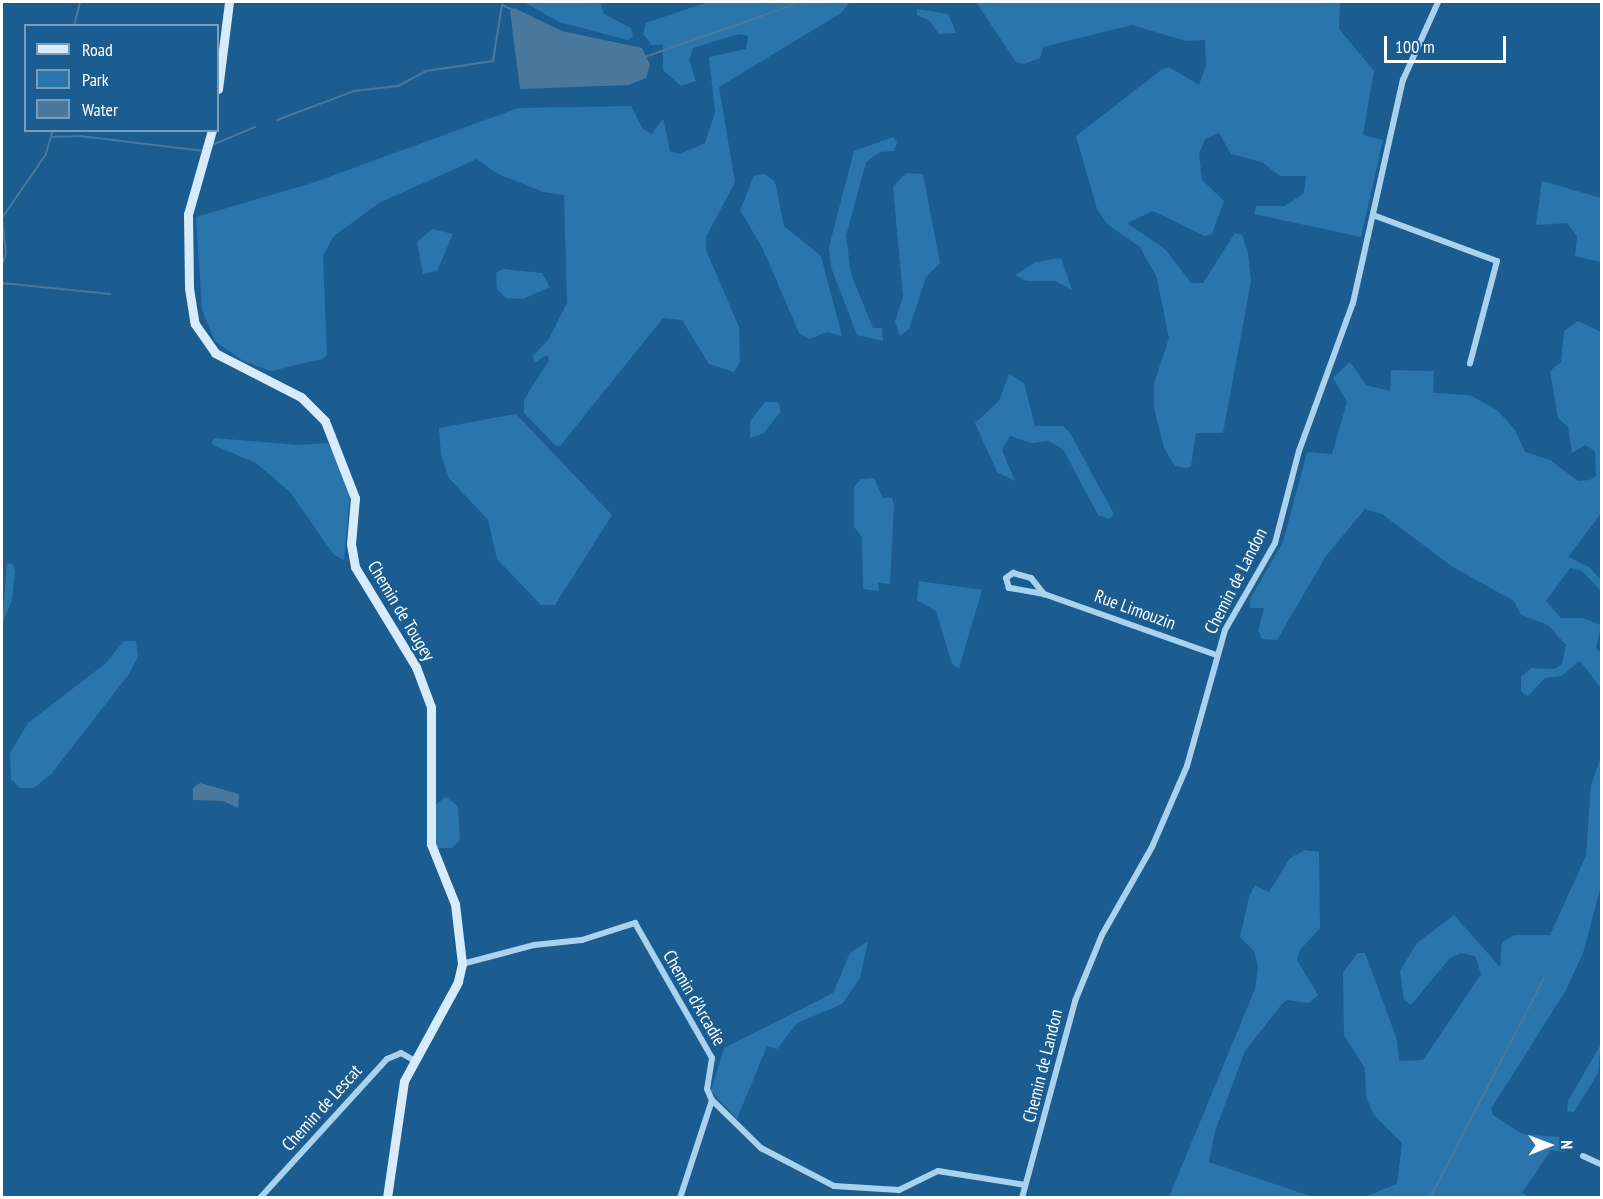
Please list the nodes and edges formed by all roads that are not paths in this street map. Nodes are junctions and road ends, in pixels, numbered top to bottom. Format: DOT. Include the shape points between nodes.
graph roads {
  1 [pos="229,2"];
  2 [pos="1438,2"];
  3 [pos="219,81"];
  4 [pos="211,132"];
  5 [pos="1373,214"];
  6 [pos="1470,363"];
  7 [pos="1044,594"];
  8 [pos="1216,655"];
  9 [pos="462,964"];
  10 [pos="412,1059"];
  11 [pos="712,1100"];
  12 [pos="1583,1156"];
  13 [pos="1602,1165"];
  14 [pos="1025,1185"];
  15 [pos="260,1197"];
  16 [pos="387,1197"];
  17 [pos="680,1197"];
  18 [pos="1022,1197"];
  1 -- 3 [label="street"];
  2 -- 5 [label="street, Chemin de Landon" via="1403,80"];
  4 -- 9 [label="street, Chemin de Tougey" via="188,214 189,288 195,324 215,353 314,408 346,464 355,498 351,544 355,567 416,667 431,707 431,844 455,904"];
  5 -- 6 [label="street" via="1497,261"];
  5 -- 8 [label="street, Chemin de Landon" via="1350,314 1299,451 1275,543 1236,607"];
  7 -- 7 [label="street, Rue Limouzin" via="1031,578 1013,573 1006,578 1009,588"];
  7 -- 8 [label="street, Rue Limouzin"];
  8 -- 14 [label="street, Chemin de Landon" via="1187,766 1152,847 1102,935 1072,1011"];
  9 -- 10 [label="street" via="458,982"];
  9 -- 11 [label="street, Chemin d'Arcadie" via="534,945 582,940 635,923 712,1058 708,1089"];
  10 -- 15 [label="street, Chemin de Lescat" via="401,1053 387,1059"];
  10 -- 16 [label="street" via="399,1098"];
  11 -- 14 [label="street" via="752,1142 834,1186 899,1190 938,1172"];
  11 -- 17 [label="street"];
  12 -- 13 [label="street"];
  14 -- 18 [label="street, Chemin de Landon"];
}
